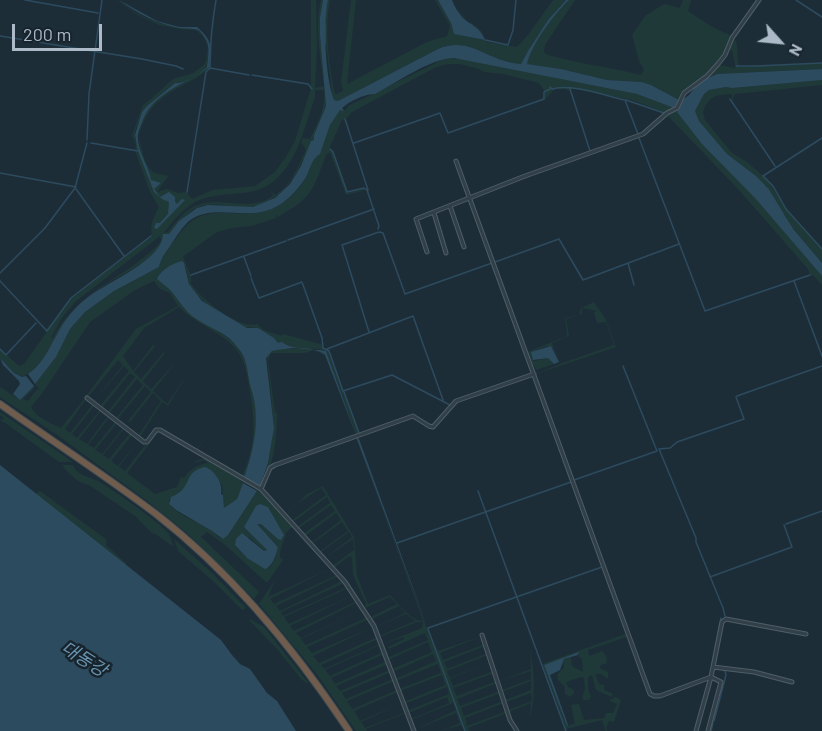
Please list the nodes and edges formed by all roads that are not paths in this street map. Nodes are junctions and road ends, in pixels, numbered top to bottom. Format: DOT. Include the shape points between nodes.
graph roads {
  1 [pos="759,0"];
  2 [pos="456,161"];
  3 [pos="470,197"];
  4 [pos="450,206"];
  5 [pos="434,213"];
  6 [pos="464,248"];
  7 [pos="427,252"];
  8 [pos="446,254"];
  9 [pos="534,374"];
  10 [pos="87,398"];
  11 [pos="0,404"];
  12 [pos="261,489"];
  13 [pos="806,634"];
  14 [pos="482,635"];
  15 [pos="713,667"];
  16 [pos="711,677"];
  17 [pos="792,682"];
  18 [pos="349,731"];
  19 [pos="414,731"];
  20 [pos="517,731"];
  21 [pos="696,731"];
  22 [pos="708,731"];
  1 -- 3 [label="street" via="718,64 684,93 677,108 643,134"];
  2 -- 3 [label="street"];
  3 -- 4 [label="street"];
  3 -- 9 [label="street"];
  4 -- 5 [label="street"];
  4 -- 6 [label="street"];
  5 -- 7 [label="street" via="416,219"];
  5 -- 8 [label="street"];
  9 -- 12 [label="street" via="456,401 434,427 412,416 275,465"];
  9 -- 16 [label="street" via="650,694 660,696"];
  10 -- 12 [label="street" via="142,441 160,430"];
  11 -- 18 [label="highway" via="128,493 206,557 286,644"];
  12 -- 19 [label="street" via="345,582 371,619"];
  13 -- 15 [label="street" via="726,620 720,626"];
  14 -- 20 [label="street"];
  15 -- 16 [label="street"];
  15 -- 17 [label="street"];
  16 -- 21 [label="street"];
  16 -- 22 [label="street" via="722,682"];
}
